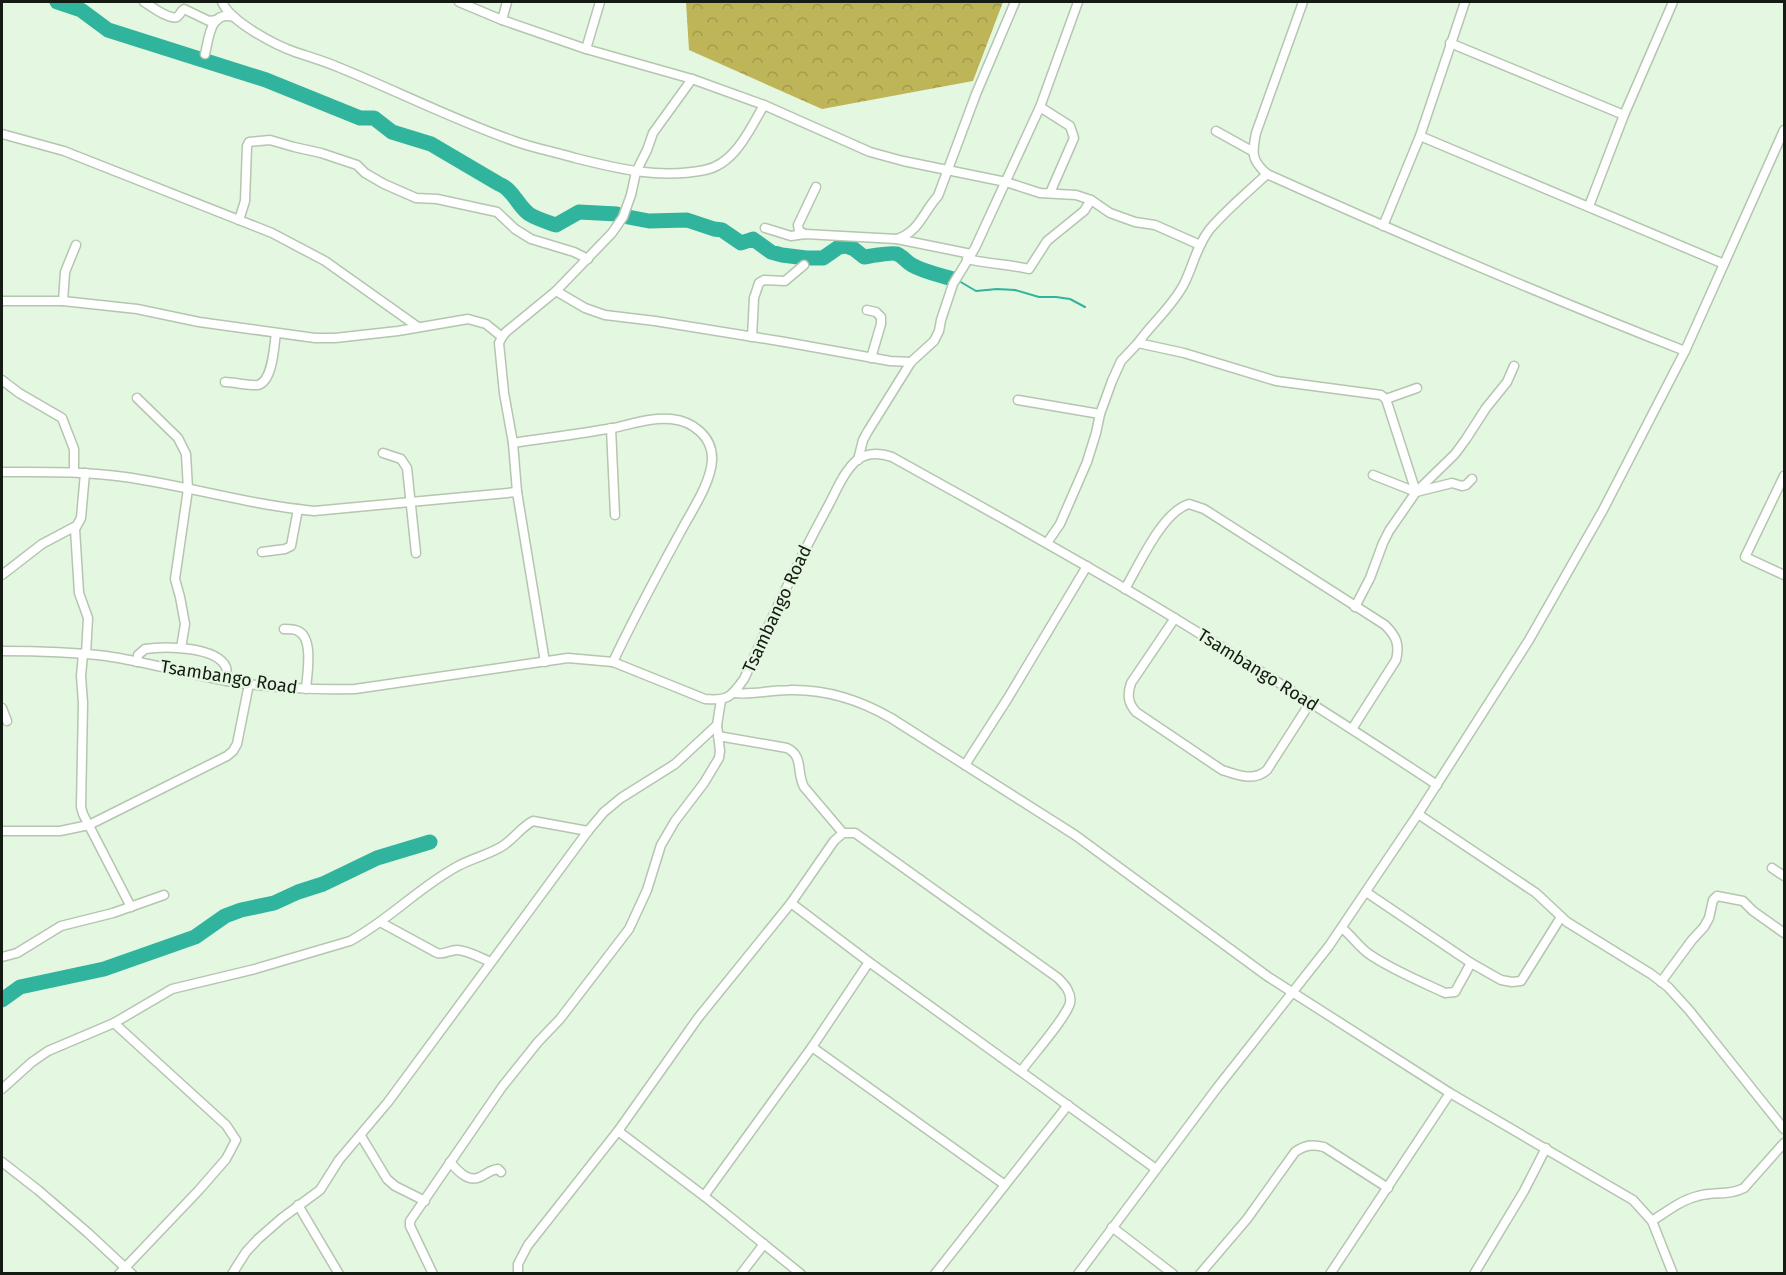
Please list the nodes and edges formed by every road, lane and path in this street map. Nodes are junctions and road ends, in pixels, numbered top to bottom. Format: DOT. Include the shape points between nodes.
graph roads {
  1 [pos="144,2"];
  2 [pos="222,2"];
  3 [pos="459,2"];
  4 [pos="507,2"];
  5 [pos="600,2"];
  6 [pos="1015,2"];
  7 [pos="1078,2"];
  8 [pos="1303,2"];
  9 [pos="1465,2"];
  10 [pos="1673,2"];
  11 [pos="234,18"];
  12 [pos="217,20"];
  13 [pos="502,20"];
  14 [pos="1450,43"];
  15 [pos="586,49"];
  16 [pos="205,54"];
  17 [pos="692,79"];
  18 [pos="764,105"];
  19 [pos="1040,107"];
  20 [pos="1624,115"];
  21 [pos="1785,130"];
  22 [pos="1216,131"];
  23 [pos="2,134"];
  24 [pos="1420,136"];
  25 [pos="1252,151"];
  26 [pos="636,171"];
  27 [pos="948,171"];
  28 [pos="1267,174"];
  29 [pos="1006,182"];
  30 [pos="816,187"];
  31 [pos="1050,193"];
  32 [pos="1091,200"];
  33 [pos="1589,206"];
  34 [pos="239,220"];
  35 [pos="1383,226"];
  36 [pos="765,228"];
  37 [pos="805,234"];
  38 [pos="897,239"];
  39 [pos="76,245"];
  40 [pos="1200,245"];
  41 [pos="969,257"];
  42 [pos="588,259"];
  43 [pos="1724,264"];
  44 [pos="804,265"];
  45 [pos="556,291"];
  46 [pos="2,301"];
  47 [pos="63,301"];
  48 [pos="867,310"];
  49 [pos="418,327"];
  50 [pos="276,333"];
  51 [pos="501,337"];
  52 [pos="752,337"];
  53 [pos="1137,343"];
  54 [pos="1685,351"];
  55 [pos="871,358"];
  56 [pos="911,362"];
  57 [pos="1514,366"];
  58 [pos="2,380"];
  59 [pos="225,382"];
  60 [pos="1417,388"];
  61 [pos="137,398"];
  62 [pos="1386,399"];
  63 [pos="1018,400"];
  64 [pos="1100,414"];
  65 [pos="611,428"];
  66 [pos="513,444"];
  67 [pos="383,453"];
  68 [pos="858,460"];
  69 [pos="2,472"];
  70 [pos="74,472"];
  71 [pos="85,473"];
  72 [pos="1373,475"];
  73 [pos="1785,476"];
  74 [pos="1472,479"];
  75 [pos="188,489"];
  76 [pos="517,492"];
  77 [pos="1416,492"];
  78 [pos="410,502"];
  79 [pos="298,509"];
  80 [pos="615,515"];
  81 [pos="76,526"];
  82 [pos="1047,543"];
  83 [pos="262,552"];
  84 [pos="416,553"];
  85 [pos="1087,566"];
  86 [pos="2,575"];
  87 [pos="1785,575"];
  88 [pos="1125,589"];
  89 [pos="1355,607"];
  90 [pos="1174,618"];
  91 [pos="284,628"];
  92 [pos="181,648"];
  93 [pos="2,651"];
  94 [pos="84,654"];
  95 [pos="137,662"];
  96 [pos="545,662"];
  97 [pos="613,662"];
  98 [pos="227,681"];
  99 [pos="249,684"];
  100 [pos="306,689"];
  101 [pos="734,693"];
  102 [pos="721,700"];
  103 [pos="1310,703"];
  104 [pos="2,708"];
  105 [pos="7,722"];
  106 [pos="717,725"];
  107 [pos="1352,729"];
  108 [pos="718,736"];
  109 [pos="965,765"];
  110 [pos="1437,785"];
  111 [pos="1418,814"];
  112 [pos="89,825"];
  113 [pos="2,831"];
  114 [pos="588,831"];
  115 [pos="843,833"];
  116 [pos="1772,868"];
  117 [pos="1785,876"];
  118 [pos="1366,892"];
  119 [pos="164,895"];
  120 [pos="791,903"];
  121 [pos="131,907"];
  122 [pos="1561,917"];
  123 [pos="380,922"];
  124 [pos="1342,928"];
  125 [pos="1785,933"];
  126 [pos="2,957"];
  127 [pos="491,962"];
  128 [pos="869,962"];
  129 [pos="1471,963"];
  130 [pos="1661,982"];
  131 [pos="1293,993"];
  132 [pos="114,1023"];
  133 [pos="812,1047"];
  134 [pos="1022,1070"];
  135 [pos="2,1089"];
  136 [pos="1450,1093"];
  137 [pos="1068,1105"];
  138 [pos="1785,1129"];
  139 [pos="618,1131"];
  140 [pos="361,1136"];
  141 [pos="1785,1143"];
  142 [pos="1546,1148"];
  143 [pos="2,1162"];
  144 [pos="450,1162"];
  145 [pos="1156,1168"];
  146 [pos="501,1172"];
  147 [pos="1005,1185"];
  148 [pos="1388,1188"];
  149 [pos="704,1196"];
  150 [pos="425,1201"];
  151 [pos="298,1205"];
  152 [pos="1652,1221"];
  153 [pos="1112,1227"];
  154 [pos="764,1244"];
  155 [pos="126,1272"];
  156 [pos="232,1274"];
  157 [pos="339,1274"];
  158 [pos="433,1274"];
  159 [pos="519,1274"];
  160 [pos="741,1274"];
  161 [pos="801,1274"];
  162 [pos="935,1274"];
  163 [pos="1078,1274"];
  164 [pos="1173,1274"];
  165 [pos="1200,1274"];
  166 [pos="1330,1274"];
  167 [pos="1474,1274"];
  168 [pos="1672,1274"];
  1 -- 12 [label="street" via="174,17 183,9 209,21"];
  2 -- 11 [label="street"];
  3 -- 13 [label="street"];
  4 -- 13 [label="street"];
  5 -- 15 [label="street"];
  6 -- 27 [label="street"];
  7 -- 19 [label="street"];
  8 -- 25 [label="street"];
  9 -- 14 [label="street"];
  10 -- 20 [label="street"];
  11 -- 12 [label="street" via="225,16"];
  11 -- 26 [label="street" via="285,48 516,142"];
  12 -- 16 [label="street" via="211,27"];
  13 -- 15 [label="street"];
  14 -- 20 [label="street"];
  14 -- 24 [label="street"];
  15 -- 17 [label="street"];
  17 -- 18 [label="street"];
  17 -- 26 [label="street" via="653,133"];
  18 -- 26 [label="street" via="736,149 714,167 659,175"];
  18 -- 27 [label="street" via="870,152"];
  19 -- 29 [label="street"];
  19 -- 31 [label="street" via="1070,126 1074,138"];
  20 -- 33 [label="street"];
  21 -- 43 [label="street"];
  22 -- 25 [label="street"];
  23 -- 34 [label="street" via="64,151"];
  24 -- 33 [label="street"];
  24 -- 35 [label="street"];
  25 -- 28 [label="street"];
  26 -- 42 [label="street" via="623,217"];
  27 -- 29 [label="street"];
  27 -- 38 [label="street" via="938,196 917,226"];
  28 -- 35 [label="street"];
  28 -- 40 [label="street" via="1208,230"];
  29 -- 31 [label="street"];
  29 -- 41 [label="street"];
  30 -- 37 [label="street" via="798,225"];
  31 -- 32 [label="street"];
  32 -- 40 [label="street" via="1110,213 1155,225"];
  32 -- 41 [label="street" via="1084,211 1047,241 1029,269"];
  33 -- 43 [label="street"];
  34 -- 42 [label="street" via="245,201 247,146 249,142 270,140 357,165 384,184 416,198 497,212 531,239"];
  34 -- 49 [label="street" via="325,261"];
  35 -- 54 [label="street"];
  36 -- 37 [label="street" via="791,236"];
  37 -- 38 [label="street"];
  38 -- 41 [label="street"];
  39 -- 47 [label="street" via="66,272"];
  40 -- 53 [label="street" via="1183,285"];
  41 -- 56 [label="street" via="953,284 934,341"];
  42 -- 45 [label="street"];
  43 -- 54 [label="street"];
  44 -- 52 [label="street" via="784,281 759,283 754,298"];
  45 -- 51 [label="street"];
  45 -- 52 [label="street" via="605,315"];
  46 -- 47 [label="street"];
  47 -- 50 [label="street" via="137,309"];
  48 -- 55 [label="street" via="881,317"];
  49 -- 50 [label="street" via="335,338"];
  49 -- 51 [label="street" via="468,320 486,324"];
  50 -- 59 [label="street" via="266,380 258,385"];
  51 -- 66 [label="street" via="499,350"];
  52 -- 55 [label="street"];
  53 -- 62 [label="street" via="1276,381 1375,393"];
  53 -- 64 [label="street" via="1121,361"];
  54 -- 110 [label="street" via="1557,593"];
  55 -- 56 [label="street"];
  56 -- 68 [label="street" via="863,440"];
  57 -- 77 [label="street" via="1507,382 1455,454"];
  58 -- 70 [label="street" via="62,418 74,449"];
  60 -- 62 [label="street"];
  61 -- 75 [label="street" via="183,446"];
  62 -- 77 [label="street"];
  63 -- 64 [label="street"];
  64 -- 82 [label="street" via="1087,462 1060,524"];
  65 -- 66 [label="street"];
  65 -- 80 [label="street"];
  65 -- 97 [label="street" via="662,418 682,421 698,429 712,454 709,475 699,498"];
  66 -- 76 [label="street"];
  67 -- 78 [label="street" via="405,463"];
  68 -- 82 [label="street, Tsambango Road" via="872,453 892,457"];
  68 -- 101 [label="street, Tsambango Road" via="811,537"];
  69 -- 70 [label="street"];
  70 -- 71 [label="street"];
  71 -- 75 [label="street"];
  71 -- 81 [label="street" via="81,518"];
  72 -- 77 [label="street"];
  73 -- 87 [label="street" via="1745,557"];
  74 -- 77 [label="street" via="1462,486 1452,483"];
  75 -- 79 [label="street"];
  75 -- 92 [label="street" via="175,574 185,624"];
  76 -- 78 [label="street"];
  76 -- 96 [label="street"];
  77 -- 89 [label="street" via="1383,543"];
  78 -- 79 [label="street" via="330,511"];
  78 -- 84 [label="street"];
  79 -- 83 [label="street" via="291,546"];
  81 -- 86 [label="street" via="42,544"];
  81 -- 94 [label="street" via="77,579 88,618"];
  82 -- 85 [label="street, Tsambango Road"];
  85 -- 88 [label="street, Tsambango Road"];
  85 -- 109 [label="street"];
  88 -- 89 [label="street" via="1166,521 1190,504"];
  88 -- 90 [label="street, Tsambango Road"];
  89 -- 107 [label="street" via="1385,625 1393,633 1398,650 1396,660"];
  90 -- 103 [label="street, Tsambango Road"];
  90 -- 103 [label="street" via="1131,683 1130,706 1222,770 1261,775"];
  91 -- 100 [label="street" via="298,631 308,645"];
  92 -- 95 [label="street" via="145,649"];
  92 -- 98 [label="street" via="218,658 226,667"];
  93 -- 94 [label="street, Tsambango Road"];
  94 -- 95 [label="street, Tsambango Road"];
  94 -- 112 [label="street" via="81,807"];
  95 -- 98 [label="street, Tsambango Road"];
  96 -- 97 [label="street, Tsambango Road" via="568,658"];
  96 -- 100 [label="street, Tsambango Road" via="355,689"];
  97 -- 102 [label="street, Tsambango Road" via="705,699"];
  98 -- 99 [label="street, Tsambango Road"];
  99 -- 100 [label="street, Tsambango Road"];
  99 -- 112 [label="street" via="233,751"];
  101 -- 102 [label="street, Tsambango Road"];
  101 -- 109 [label="street" via="810,690 842,696 873,708"];
  102 -- 106 [label="street"];
  103 -- 107 [label="street, Tsambango Road"];
  104 -- 105 [label="street"];
  106 -- 108 [label="street"];
  106 -- 114 [label="street" via="675,764 621,798"];
  107 -- 110 [label="street, Tsambango Road"];
  108 -- 115 [label="street" via="794,751 801,782"];
  108 -- 144 [label="street" via="719,758 661,845 629,929 502,1087"];
  109 -- 131 [label="street" via="1075,835"];
  110 -- 111 [label="street"];
  111 -- 118 [label="street"];
  111 -- 122 [label="street" via="1536,893"];
  112 -- 113 [label="street" via="60,831"];
  112 -- 121 [label="street"];
  114 -- 123 [label="street" via="533,821 503,846 431,883"];
  114 -- 127 [label="street"];
  115 -- 120 [label="street"];
  115 -- 134 [label="street" via="855,833 1059,978 1068,989 1070,1002 1065,1014"];
  116 -- 117 [label="street"];
  118 -- 124 [label="street"];
  118 -- 129 [label="street"];
  119 -- 121 [label="street"];
  120 -- 128 [label="street"];
  120 -- 139 [label="street" via="698,1018"];
  121 -- 126 [label="street" via="61,926 17,953"];
  122 -- 129 [label="street" via="1521,981 1501,980"];
  122 -- 130 [label="street"];
  123 -- 127 [label="street" via="437,953 461,951"];
  123 -- 132 [label="street" via="350,941 172,989"];
  124 -- 129 [label="street" via="1368,953 1445,993 1455,992"];
  124 -- 131 [label="street"];
  125 -- 130 [label="street" via="1743,901 1717,896 1704,927"];
  127 -- 140 [label="street"];
  128 -- 133 [label="street"];
  128 -- 134 [label="street"];
  130 -- 138 [label="street" via="1689,1010"];
  131 -- 136 [label="street"];
  131 -- 145 [label="street"];
  132 -- 135 [label="street" via="48,1051"];
  132 -- 155 [label="street" via="226,1125 236,1140 226,1159"];
  133 -- 147 [label="street"];
  133 -- 149 [label="street"];
  134 -- 137 [label="street"];
  136 -- 142 [label="street"];
  136 -- 148 [label="street"];
  137 -- 145 [label="street"];
  137 -- 147 [label="street"];
  139 -- 149 [label="street"];
  139 -- 159 [label="street" via="528,1245 518,1264"];
  140 -- 150 [label="street" via="387,1179"];
  140 -- 151 [label="street" via="339,1160 320,1190"];
  141 -- 152 [label="street" via="1744,1188 1690,1198"];
  142 -- 152 [label="street" via="1634,1200"];
  142 -- 167 [label="street"];
  143 -- 155 [label="street"];
  144 -- 146 [label="street" via="468,1178 476,1179 490,1170"];
  144 -- 150 [label="street"];
  145 -- 153 [label="street"];
  147 -- 162 [label="street"];
  148 -- 165 [label="street" via="1324,1147 1304,1146 1295,1152 1247,1219"];
  148 -- 166 [label="street"];
  149 -- 154 [label="street"];
  150 -- 158 [label="street" via="409,1224"];
  151 -- 156 [label="street" via="258,1239"];
  151 -- 157 [label="street"];
  152 -- 168 [label="street"];
  153 -- 163 [label="street"];
  153 -- 164 [label="street"];
  154 -- 160 [label="street"];
  154 -- 161 [label="street"];
}
